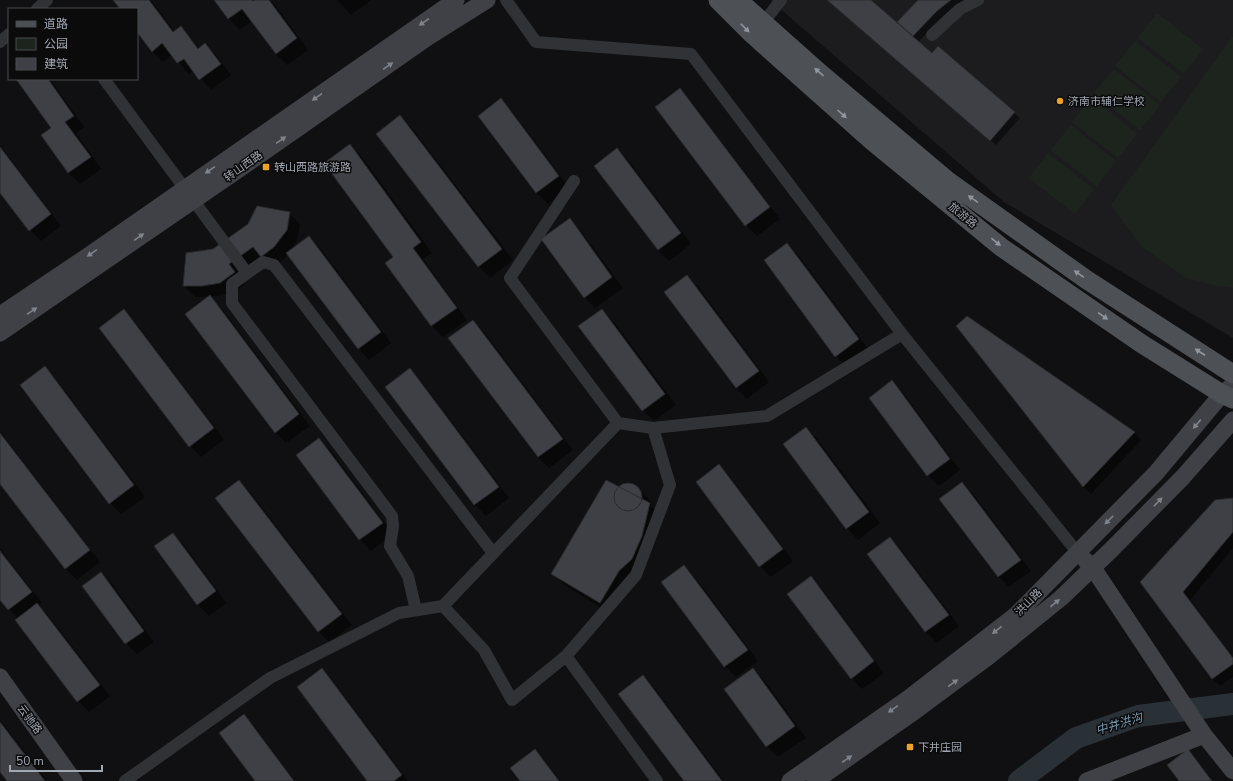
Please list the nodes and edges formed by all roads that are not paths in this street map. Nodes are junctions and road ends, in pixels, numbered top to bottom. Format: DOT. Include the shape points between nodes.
graph roads {
  1 [pos="456,0"];
  2 [pos="487,0"];
  3 [pos="506,0"];
  4 [pos="718,0"];
  5 [pos="738,0"];
  6 [pos="781,0"];
  7 [pos="978,0"];
  8 [pos="763,23"];
  9 [pos="8,35"];
  10 [pos="932,35"];
  11 [pos="0,42"];
  12 [pos="105,80"];
  13 [pos="574,181"];
  14 [pos="189,194"];
  15 [pos="247,273"];
  16 [pos="0,315"];
  17 [pos="0,333"];
  18 [pos="902,334"];
  19 [pos="1233,374"];
  20 [pos="1229,393"];
  21 [pos="1233,420"];
  22 [pos="618,423"];
  23 [pos="653,428"];
  24 [pos="1077,552"];
  25 [pos="493,553"];
  26 [pos="1093,568"];
  27 [pos="443,606"];
  28 [pos="416,610"];
  29 [pos="566,656"];
  30 [pos="0,677"];
  31 [pos="1204,735"];
  32 [pos="1233,771"];
  33 [pos="74,781"];
  34 [pos="125,781"];
  35 [pos="657,781"];
  36 [pos="790,781"];
  37 [pos="815,781"];
  38 [pos="1087,781"];
  1 -- 14 [label="main road, 转山西路, one-way"];
  14 -- 2 [label="main road, 转山西路, one-way"];
  3 -- 18 [label="street" via="536,42 691,54"];
  4 -- 20 [label="main road, 旅游路, one-way" via="752,34 872,141 1001,246 1142,344"];
  5 -- 8 [label="main road, 旅游路"];
  6 -- 8 [label="street"];
  7 -- 10 [label="street" via="960,9"];
  19 -- 8 [label="main road, 旅游路, one-way" via="1087,280 948,182"];
  9 -- 11 [label="street"];
  12 -- 14 [label="street"];
  13 -- 22 [label="street" via="510,278"];
  14 -- 15 [label="street"];
  14 -- 16 [label="main road, 转山西路, one-way" via="88,256"];
  17 -- 14 [label="main road, 转山西路, one-way"];
  15 -- 25 [label="street" via="263,262 274,265"];
  15 -- 28 [label="street" via="232,284 232,304 392,516 390,546 408,576"];
  18 -- 23 [label="street" via="767,416"];
  18 -- 24 [label="street"];
  20 -- 24 [label="main road, 洪山路, one-way" via="1156,473"];
  26 -- 21 [label="main road, 洪山路, one-way" via="1182,477"];
  22 -- 23 [label="street"];
  22 -- 25 [label="street"];
  23 -- 29 [label="street" via="670,485 636,575"];
  24 -- 26 [label="main road"];
  24 -- 36 [label="main road, 洪山路, one-way" via="1016,615 909,698"];
  25 -- 27 [label="street"];
  26 -- 31 [label="main road"];
  37 -- 26 [label="main road, 洪山路, one-way" via="988,657 1061,598"];
  27 -- 28 [label="street"];
  27 -- 29 [label="street" via="484,650 512,700"];
  28 -- 34 [label="street" via="399,613 270,678"];
  29 -- 35 [label="street"];
  30 -- 33 [label="main road, 云驰路"];
  31 -- 32 [label="main road"];
  31 -- 38 [label="main road"];
}
